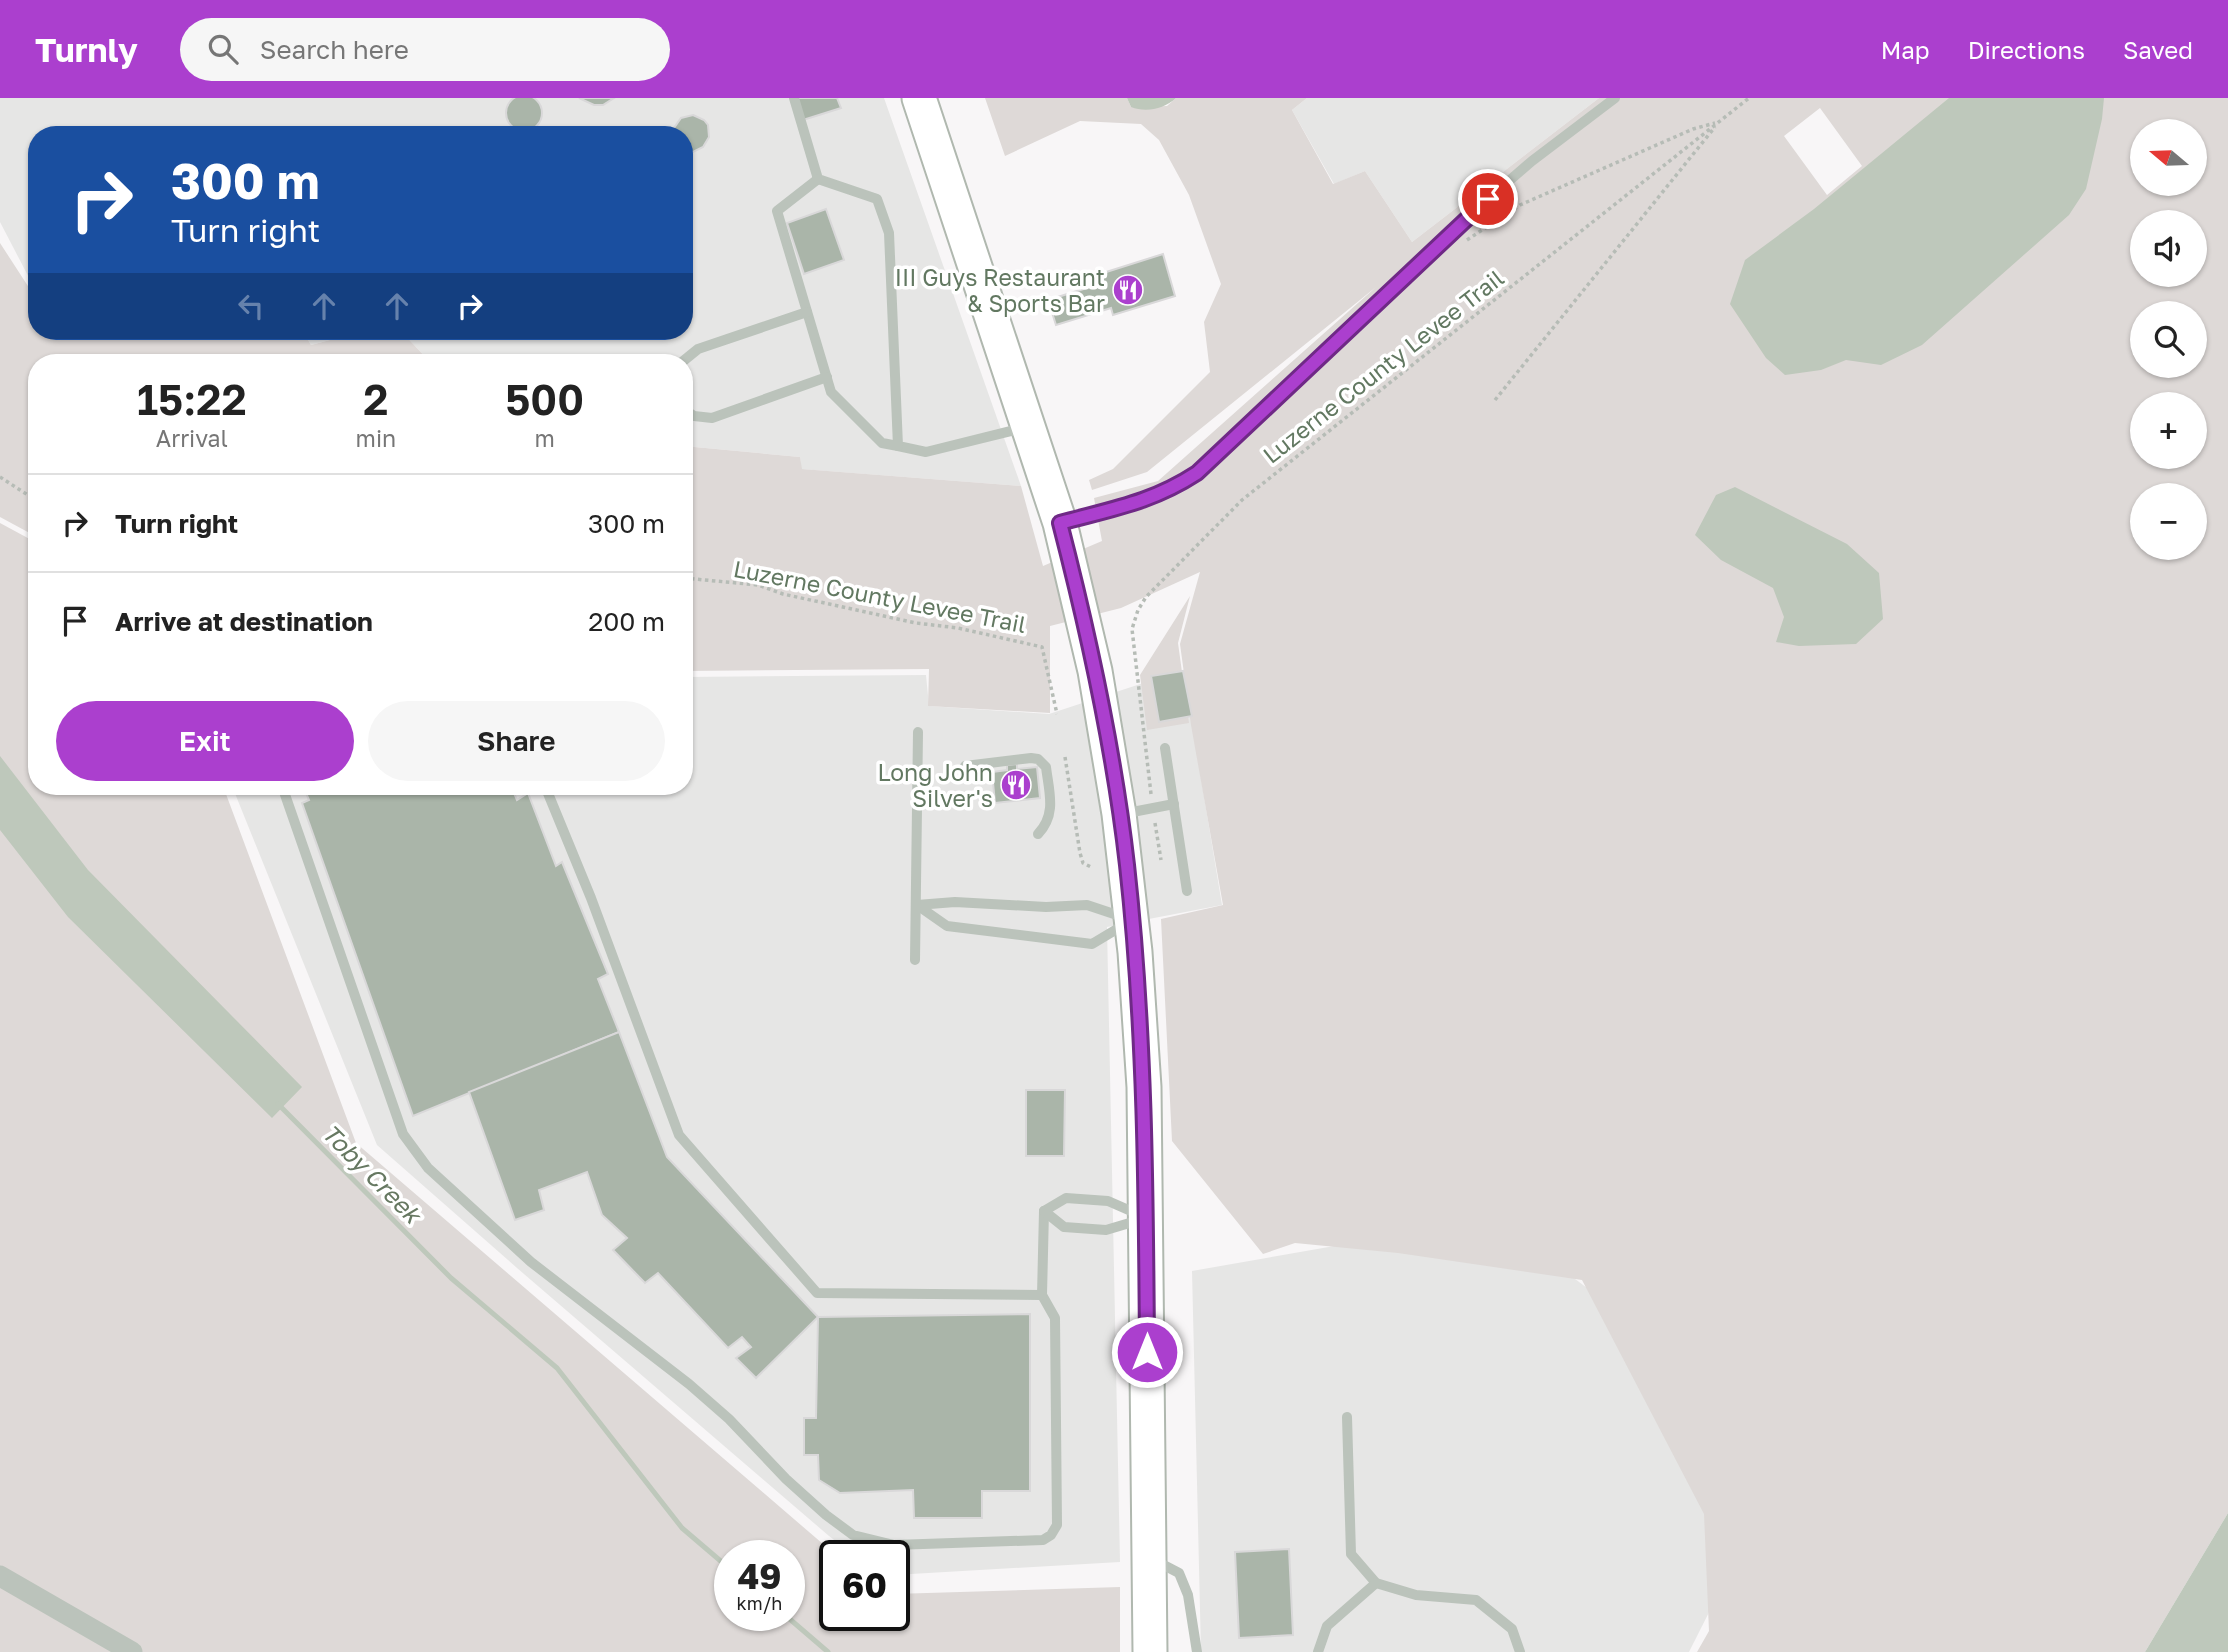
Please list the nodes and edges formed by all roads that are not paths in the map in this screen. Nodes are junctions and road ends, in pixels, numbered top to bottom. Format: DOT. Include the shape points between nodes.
graph roads {
  1 [pos="794,98"];
  2 [pos="919,98"];
  3 [pos="1615,98"];
  4 [pos="818,180"];
  5 [pos="807,312"];
  6 [pos="692,354"];
  7 [pos="827,377"];
  8 [pos="693,415"];
  9 [pos="1029,426"];
  10 [pos="898,446"];
  11 [pos="1060,523"];
  12 [pos="918,732"];
  13 [pos="1166,748"];
  14 [pos="965,766"];
  15 [pos="285,795"];
  16 [pos="549,795"];
  17 [pos="1174,804"];
  18 [pos="1119,814"];
  19 [pos="1038,834"];
  20 [pos="1187,891"];
  21 [pos="917,905"];
  22 [pos="1132,920"];
  23 [pos="915,960"];
  24 [pos="1044,1211"];
  25 [pos="1146,1218"];
  26 [pos="1041,1295"];
  27 [pos="1347,1417"];
  28 [pos="1149,1557"];
  29 [pos="0,1576"];
  30 [pos="1376,1583"];
  31 [pos="132,1652"];
  32 [pos="1150,1652"];
  33 [pos="1198,1652"];
  34 [pos="1318,1652"];
  35 [pos="1520,1652"];
  1 -- 4 [label="lane"];
  2 -- 9 [label="main road"];
  3 -- 11 [label="lane" via="1488,199 1197,473 1148,500"];
  4 -- 5 [label="lane" via="777,211"];
  4 -- 10 [label="lane" via="877,199 889,233"];
  5 -- 6 [label="lane"];
  5 -- 7 [label="lane"];
  7 -- 8 [label="lane" via="712,418"];
  7 -- 10 [label="lane" via="831,392 882,443"];
  9 -- 10 [label="lane" via="926,452"];
  9 -- 11 [label="main road"];
  11 -- 18 [label="main road" via="1095,671"];
  12 -- 21 [label="lane"];
  13 -- 17 [label="lane"];
  14 -- 19 [label="lane" via="1031,758 1042,762 1052,810"];
  15 -- 26 [label="lane" via="403,1133 428,1168 531,1262 729,1419 786,1479 841,1527 865,1539 894,1545 1043,1540 1051,1535 1057,1525 1055,1318"];
  16 -- 26 [label="lane" via="679,1135 817,1293"];
  17 -- 18 [label="lane"];
  17 -- 20 [label="lane"];
  18 -- 22 [label="main road"];
  21 -- 22 [label="lane" via="1087,905"];
  21 -- 22 [label="lane" via="947,926 1092,944"];
  21 -- 23 [label="lane"];
  22 -- 25 [label="main road" via="1144,1087"];
  24 -- 25 [label="lane" via="1066,1198 1099,1200"];
  24 -- 25 [label="lane" via="1064,1227 1099,1230"];
  24 -- 26 [label="lane"];
  25 -- 28 [label="main road"];
  27 -- 30 [label="lane" via="1351,1554"];
  28 -- 32 [label="main road"];
  28 -- 33 [label="lane" via="1179,1573 1188,1595"];
  29 -- 31 [label="street"];
  30 -- 34 [label="lane" via="1327,1626"];
  30 -- 35 [label="lane" via="1416,1595 1476,1600 1513,1629"];
}
